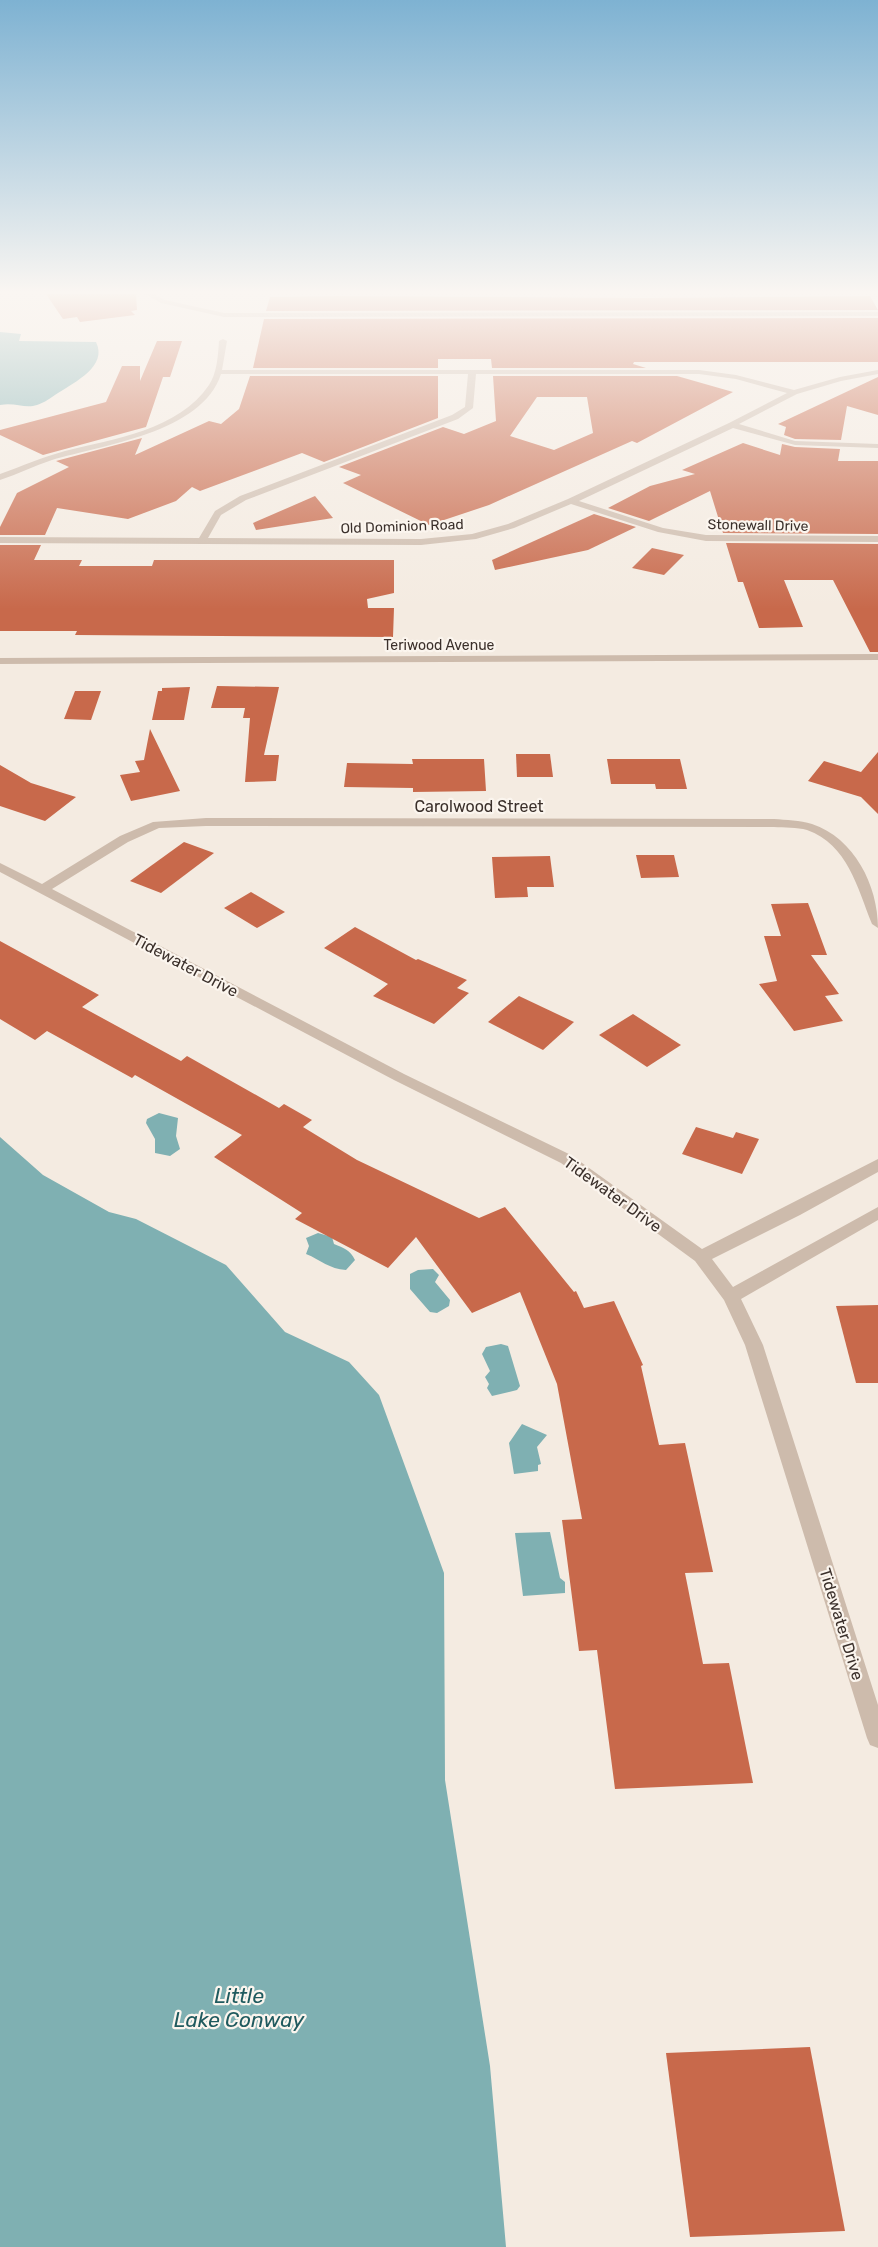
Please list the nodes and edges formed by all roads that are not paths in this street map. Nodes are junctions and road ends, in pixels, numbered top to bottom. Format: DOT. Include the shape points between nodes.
graph roads {
  1 [pos="200,399"];
  2 [pos="470,399"];
  3 [pos="781,399"];
  4 [pos="732,425"];
  5 [pos="878,446"];
  6 [pos="0,477"];
  7 [pos="572,501"];
  8 [pos="878,539"];
  9 [pos="0,540"];
  10 [pos="201,542"];
  11 [pos="878,657"];
  12 [pos="0,661"];
  13 [pos="0,867"];
  14 [pos="42,890"];
  15 [pos="878,924"];
  16 [pos="878,1165"];
  17 [pos="878,1213"];
  18 [pos="701,1257"];
  19 [pos="731,1296"];
  20 [pos="878,1738"];
  1 -- 6 [label="street" via="172,420 145,431"];
  2 -- 10 [label="street" via="469,408 455,417 243,498 218,513"];
  3 -- 4 [label="street, Old Dominion Road"];
  4 -- 5 [label="street" via="795,443"];
  4 -- 7 [label="street, Old Dominion Road"];
  7 -- 8 [label="street, Stonewall Drive" via="661,530 706,538"];
  7 -- 10 [label="street, Old Dominion Road" via="473,537 421,542"];
  9 -- 10 [label="street, Old Dominion Road"];
  11 -- 12 [label="street, Teriwood Avenue"];
  13 -- 14 [label="street, Tidewater Drive"];
  14 -- 15 [label="street, Carolwood Street" via="124,839 157,825 774,823 807,826 829,836 852,859"];
  14 -- 18 [label="street, Tidewater Drive" via="399,1077 566,1159"];
  16 -- 18 [label="street"];
  17 -- 19 [label="street"];
  18 -- 19 [label="street, Tidewater Drive"];
  19 -- 20 [label="street, Tidewater Drive" via="754,1345"];
}
